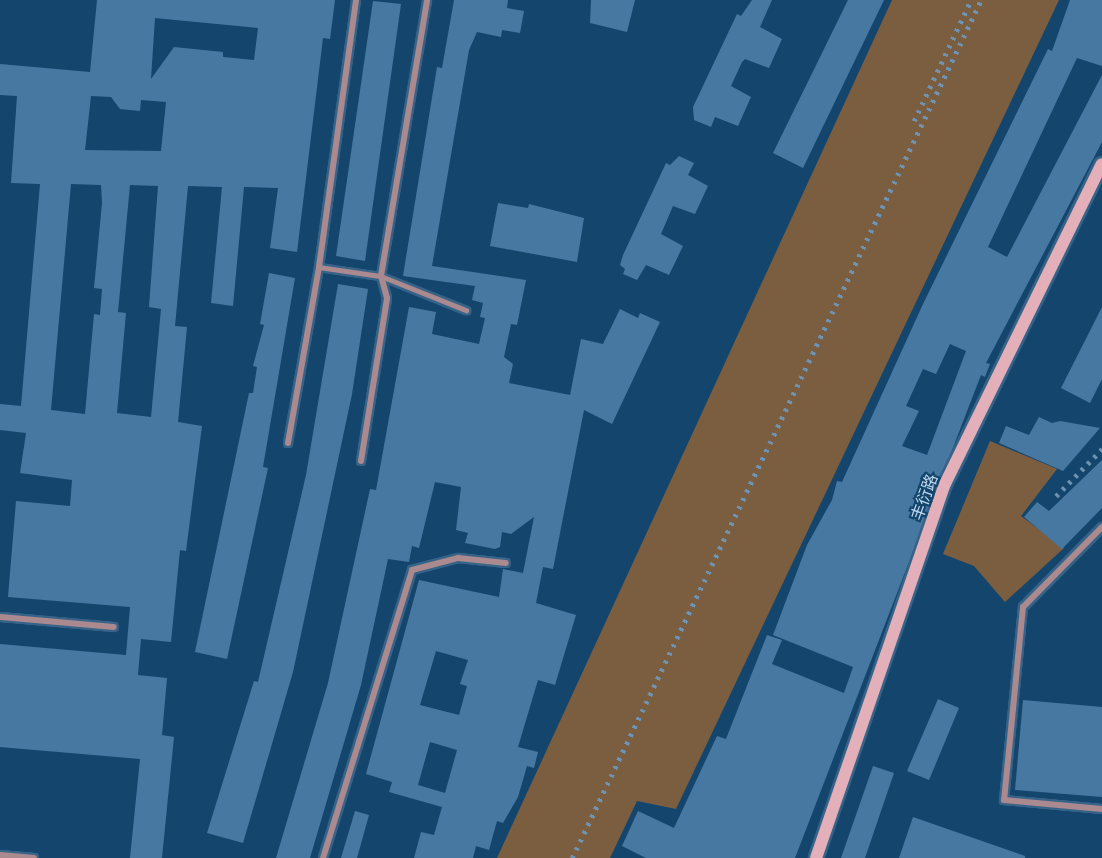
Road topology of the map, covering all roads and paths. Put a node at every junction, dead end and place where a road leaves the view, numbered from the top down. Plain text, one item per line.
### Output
1 (356, 0) edge
2 (427, 0) edge
3 (1102, 164) edge
4 (319, 267) junction
5 (381, 276) junction
6 (466, 310) dead end
7 (288, 443) dead end
8 (361, 461) dead end
9 (1102, 527) edge
10 (506, 563) dead end
11 (0, 617) edge
12 (114, 627) dead end
13 (1102, 809) edge
14 (0, 855) edge
15 (34, 858) edge
16 (323, 858) edge
17 (816, 858) edge

1 - 4 street
2 - 5 street
3 - 17 street, 丰衍路
4 - 5 lane
4 - 7 street
5 - 6 lane
5 - 8 street
9 - 13 street
10 - 16 street
11 - 12 street
14 - 15 street

